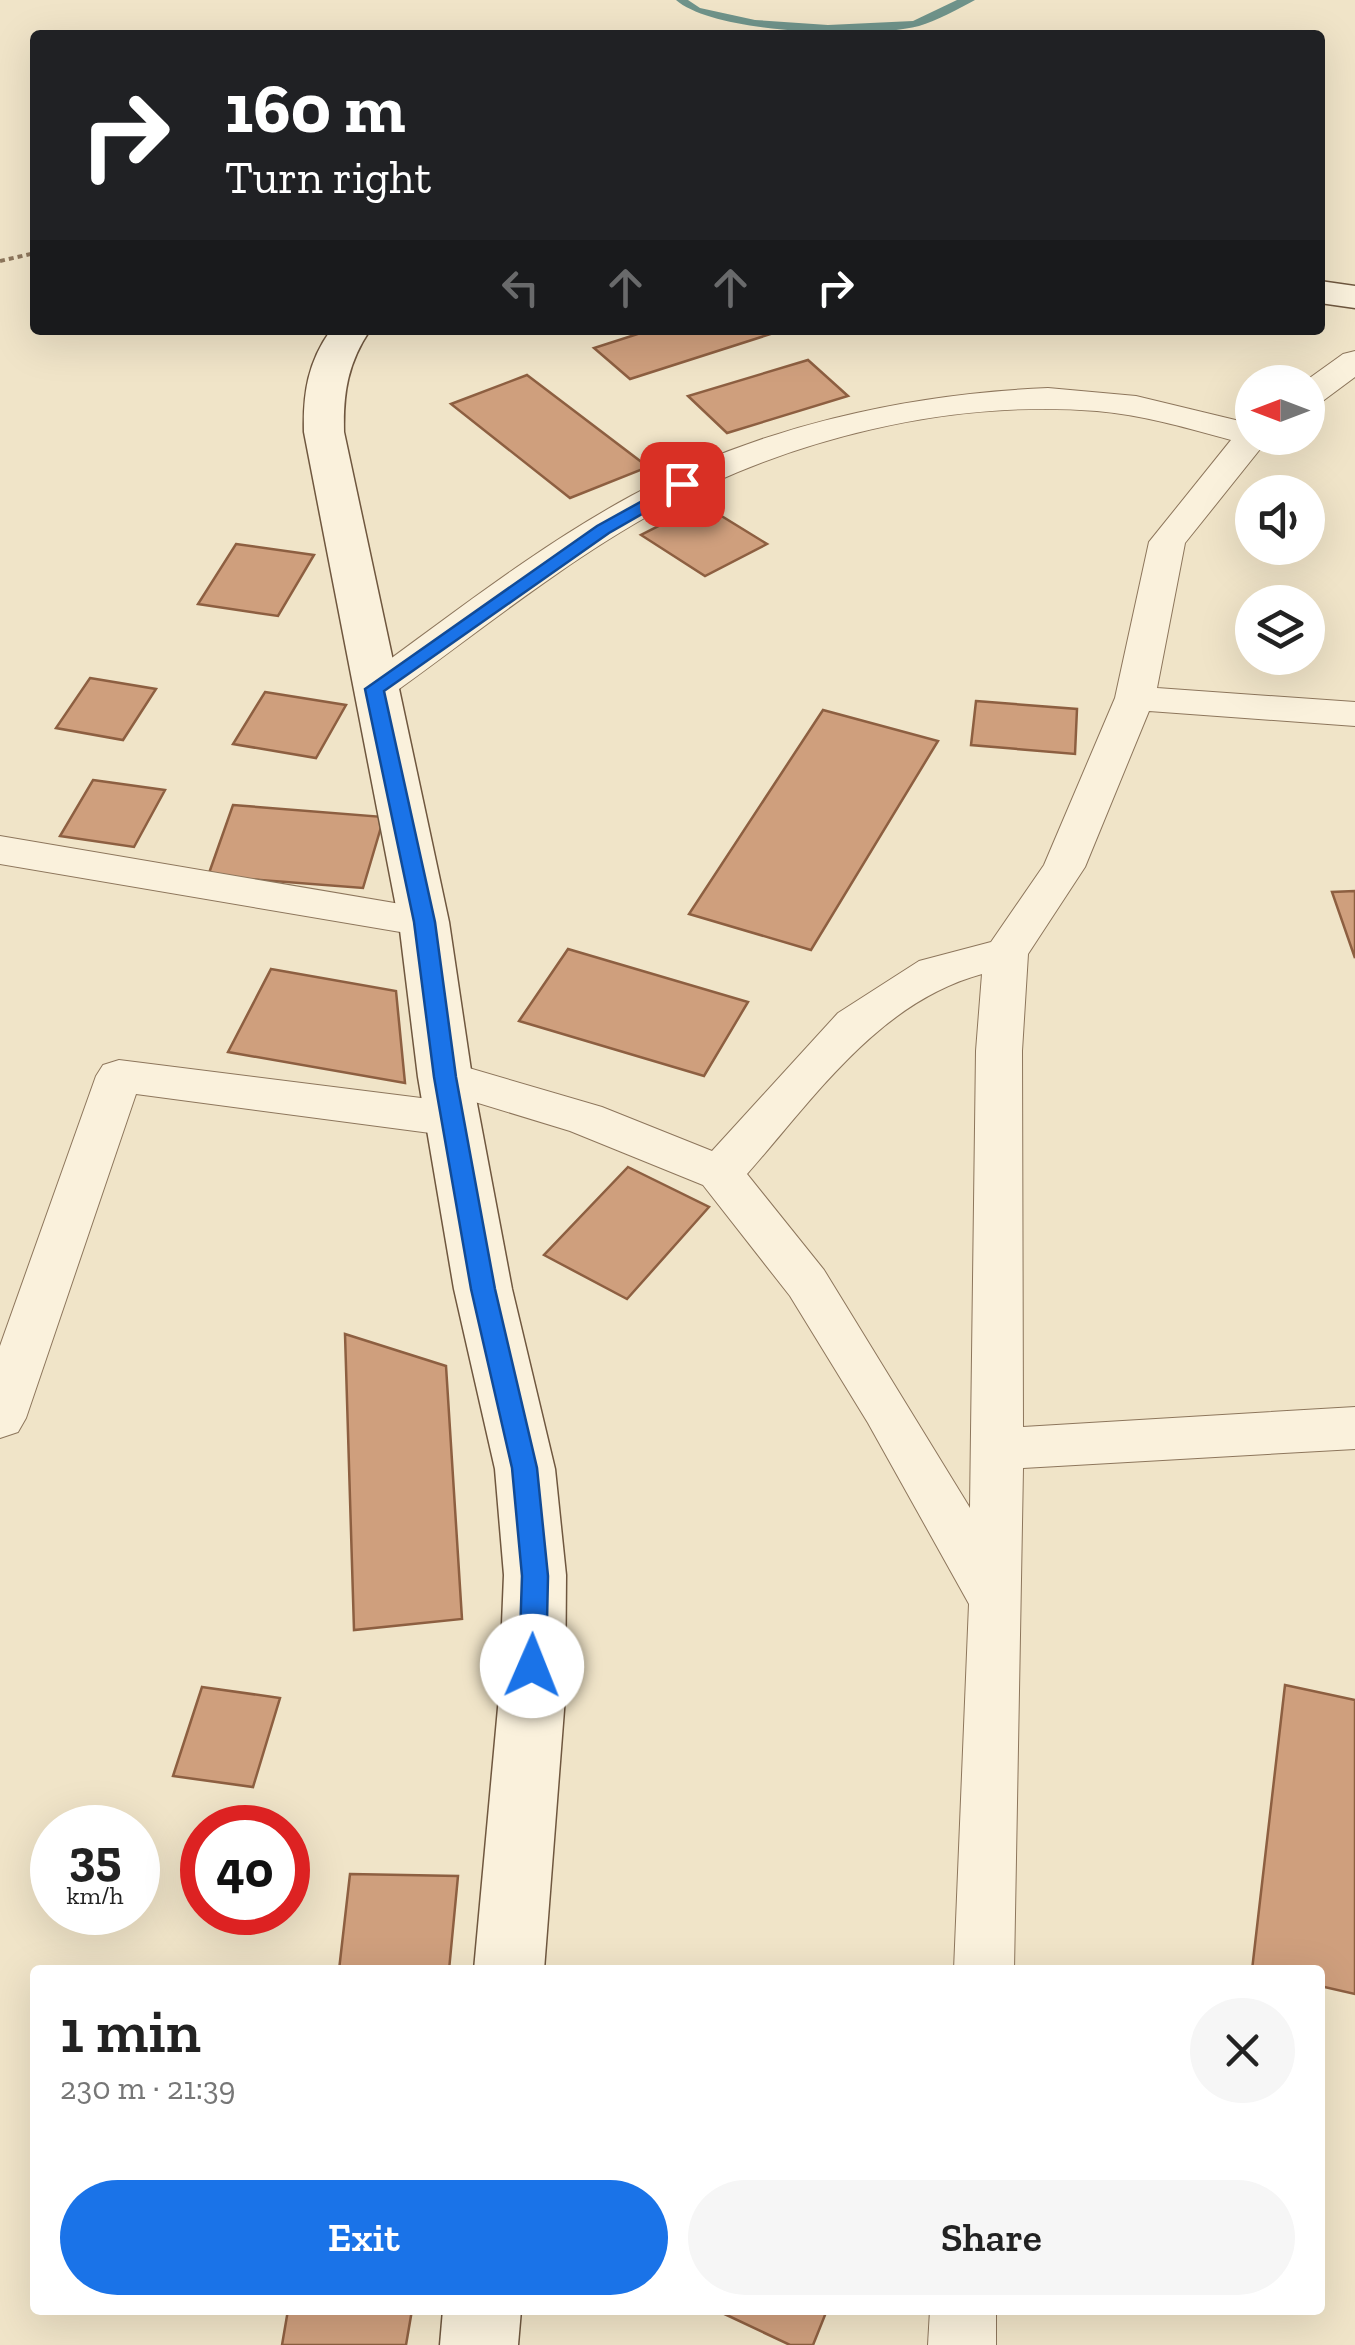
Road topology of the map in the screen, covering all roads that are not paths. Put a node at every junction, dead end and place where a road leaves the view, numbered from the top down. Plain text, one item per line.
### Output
1 (1325, 293) edge
2 (1355, 297) edge
3 (347, 335) edge
4 (1355, 361) edge
5 (1325, 383) edge
6 (1235, 431) edge
7 (1237, 455) edge
8 (374, 689) junction
9 (1134, 698) junction
10 (1355, 714) edge
11 (0, 850) edge
12 (424, 922) junction
13 (1006, 953) junction
14 (449, 1098) junction
15 (720, 1173) junction
16 (0, 1418) edge
17 (1355, 1428) edge
18 (998, 1449) junction
19 (996, 1602) junction
20 (510, 1965) edge
21 (984, 1965) edge
22 (482, 2315) edge
23 (963, 2315) edge
24 (479, 2345) edge
25 (962, 2345) edge

1 - 2 street
3 - 8 street
4 - 5 street
6 - 8 street
7 - 9 street
8 - 12 street
9 - 10 street
9 - 13 street
11 - 12 street
12 - 14 street
13 - 15 street
13 - 18 street
14 - 15 street
14 - 16 street
14 - 20 street
15 - 19 street
17 - 18 street
18 - 19 street
19 - 21 street
22 - 24 street
23 - 25 street

